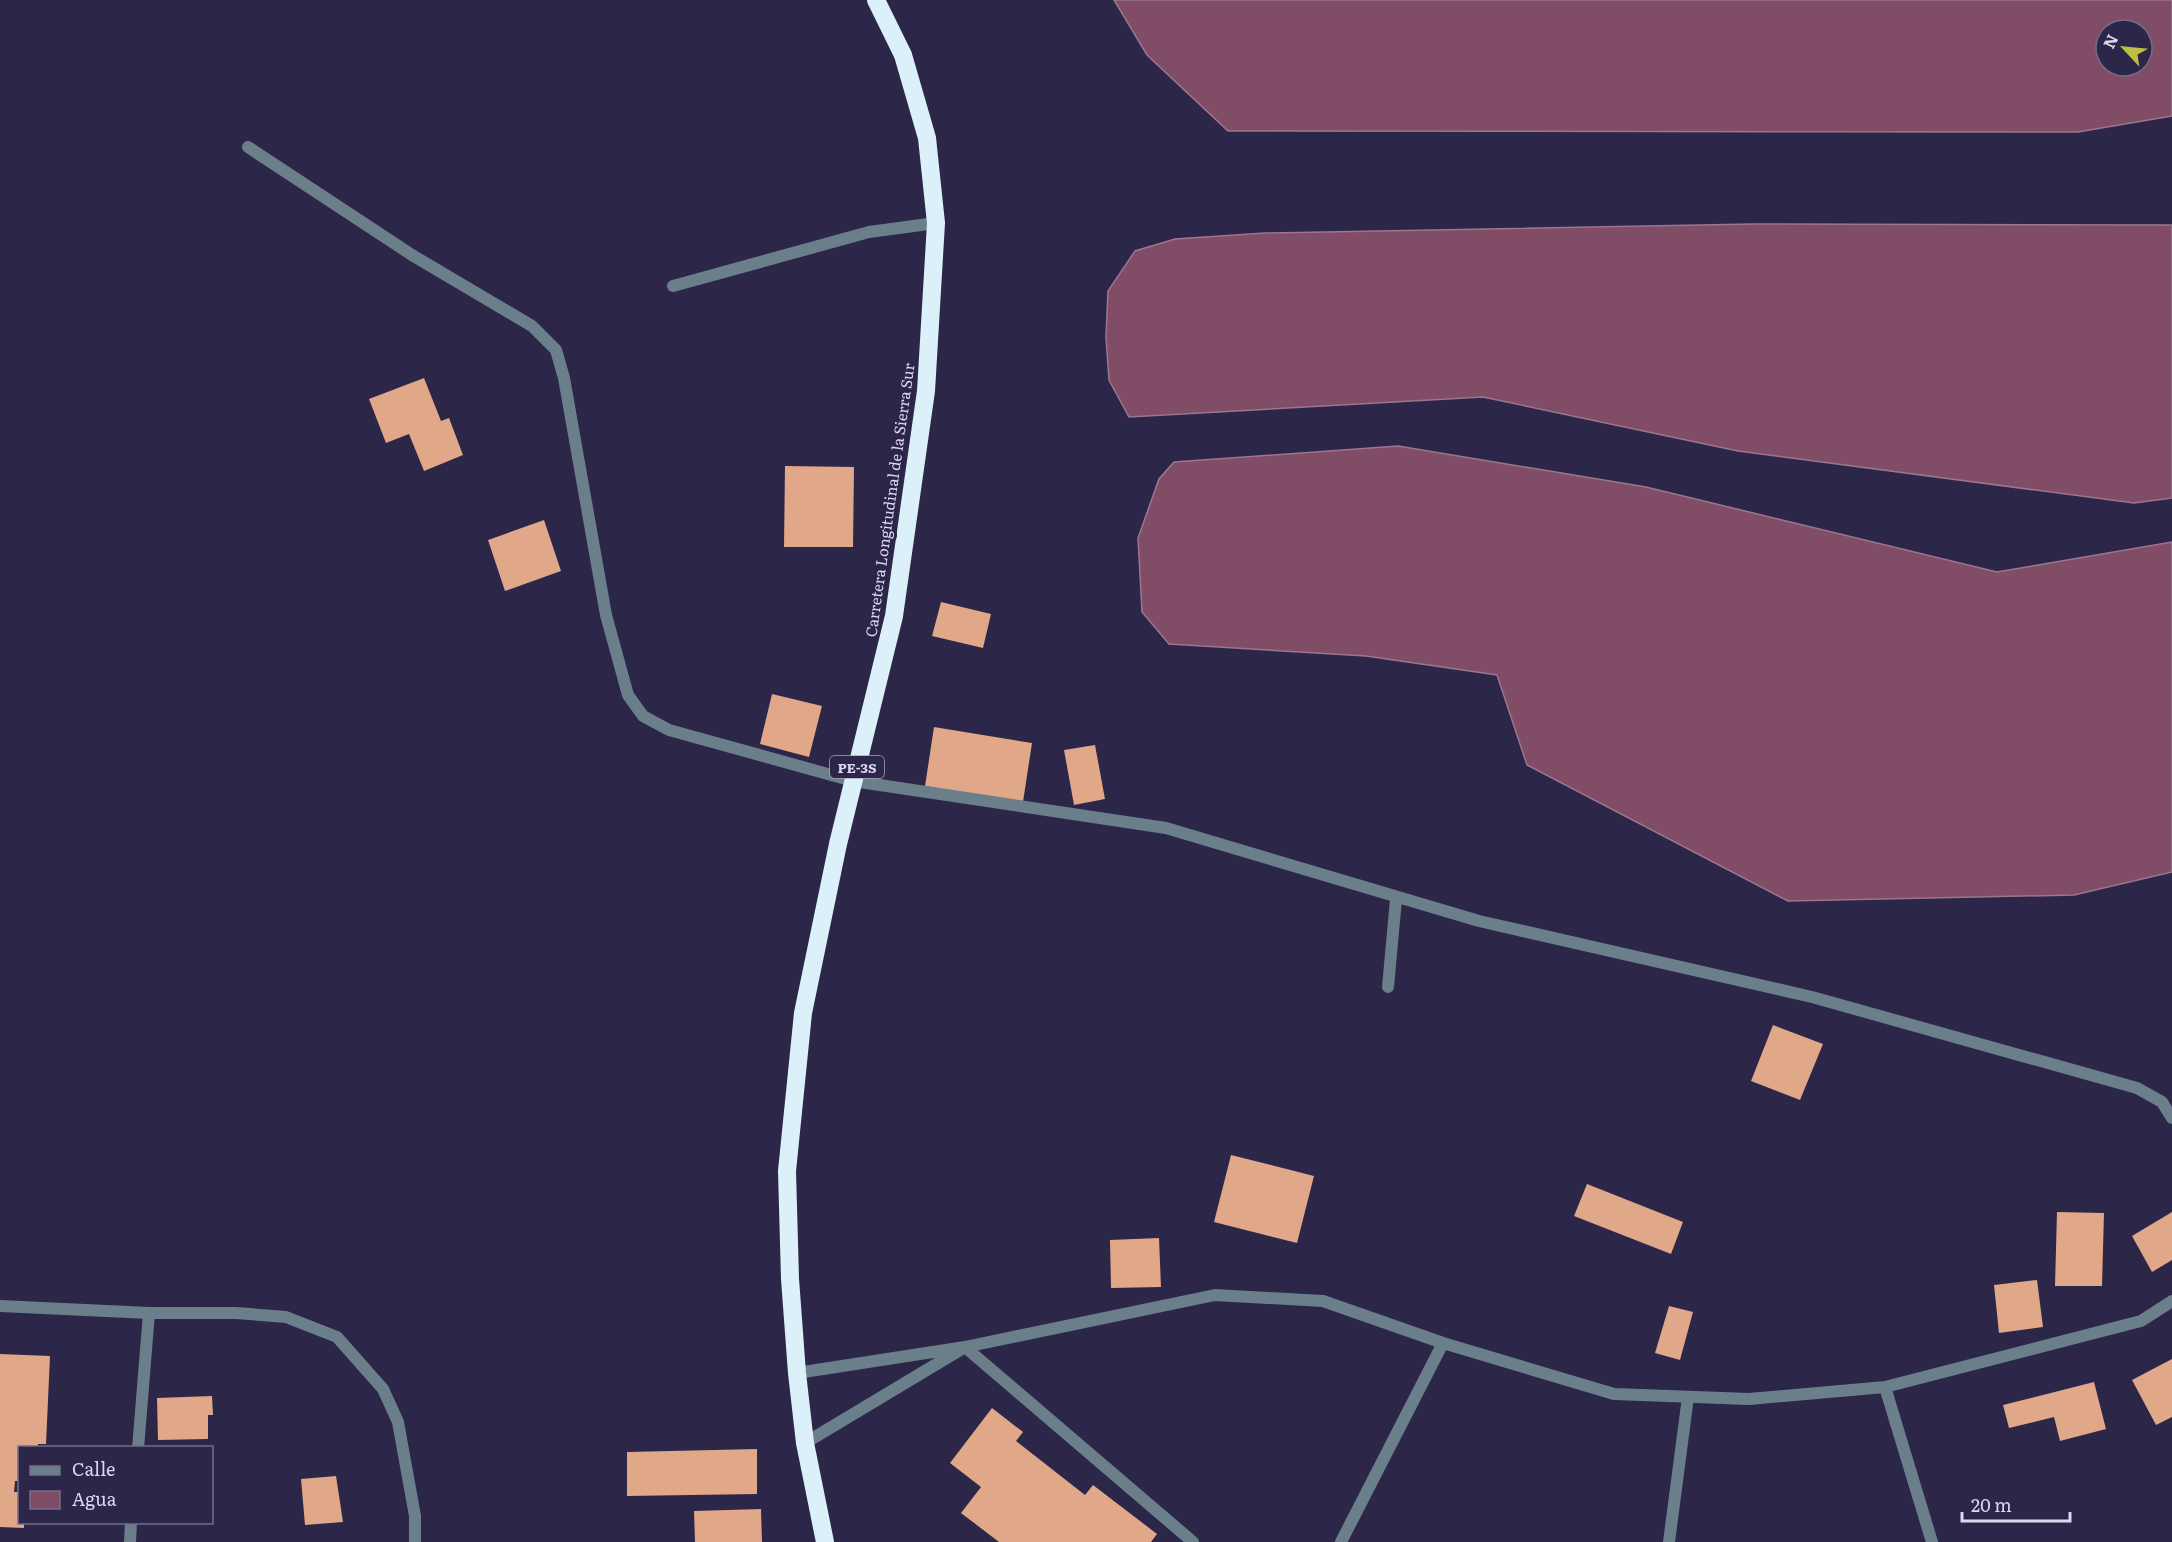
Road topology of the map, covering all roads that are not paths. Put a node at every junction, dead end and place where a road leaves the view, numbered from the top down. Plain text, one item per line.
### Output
1 (876, 0) edge
2 (248, 147) dead end
3 (936, 223) junction
4 (673, 286) dead end
5 (853, 781) junction
6 (1396, 899) junction
7 (1388, 987) dead end
8 (2172, 1118) edge
9 (2172, 1301) edge
10 (0, 1306) edge
11 (149, 1313) junction
12 (1443, 1343) junction
13 (965, 1347) junction
14 (797, 1373) junction
15 (1885, 1387) junction
16 (1688, 1397) junction
17 (805, 1443) junction
18 (138, 1446) edge
19 (131, 1524) edge
20 (129, 1542) edge
21 (415, 1542) edge
22 (825, 1542) edge
23 (1193, 1542) edge
24 (1341, 1542) edge
25 (1669, 1542) edge
26 (1932, 1542) edge

1 - 3 highway, Carretera Longitudinal de la Sierra Sur / PE-3S
2 - 5 street
3 - 4 street
3 - 5 highway, Carretera Longitudinal de la Sierra Sur / PE-3S
5 - 6 street
5 - 14 highway, Carretera Longitudinal de la Sierra Sur / PE-3S
6 - 7 street
6 - 8 street
9 - 15 street
10 - 11 street
11 - 18 street
11 - 21 street
12 - 13 street
12 - 16 street
12 - 24 street
13 - 14 street
13 - 17 street
13 - 23 street
14 - 17 highway, Carretera Longitudinal de la Sierra Sur / PE-3S
15 - 16 street
15 - 26 street
16 - 25 street
17 - 22 highway, Carretera Longitudinal de la Sierra Sur / PE-3S
19 - 20 street

